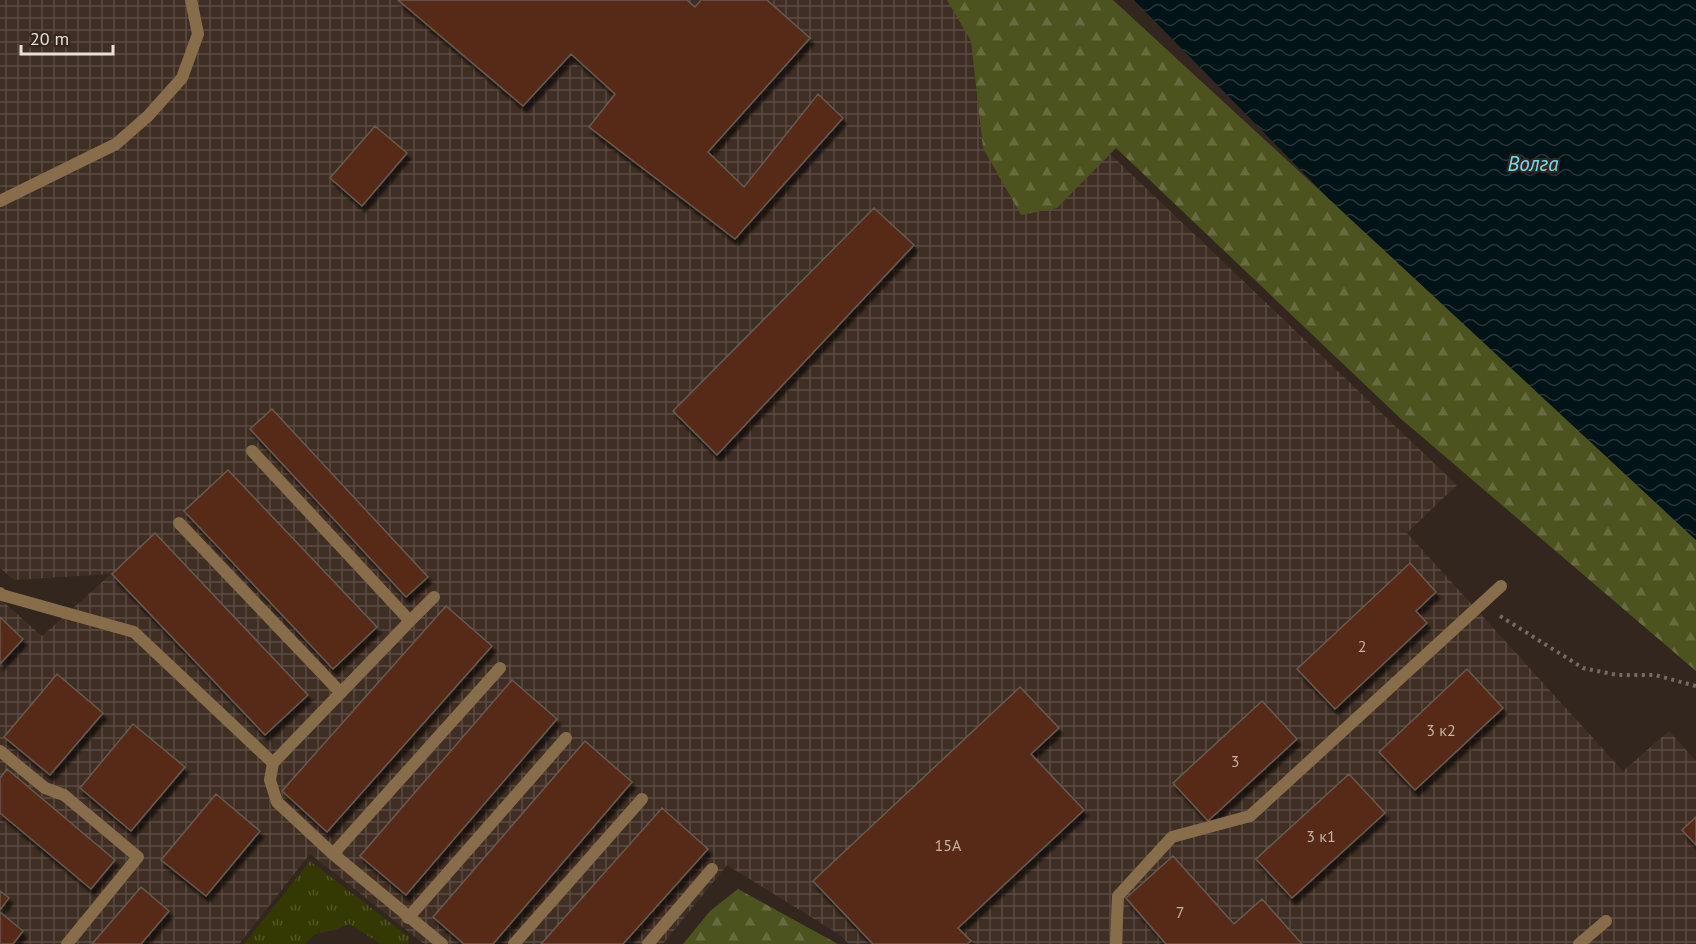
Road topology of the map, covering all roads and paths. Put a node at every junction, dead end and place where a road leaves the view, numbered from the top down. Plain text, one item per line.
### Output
1 (191, 0) edge
2 (0, 201) edge
3 (252, 451) dead end
4 (179, 523) dead end
5 (1502, 586) dead end
6 (0, 592) edge
7 (434, 597) dead end
8 (1481, 605) junction
9 (410, 621) junction
10 (500, 668) dead end
11 (1696, 687) edge
12 (341, 693) junction
13 (566, 738) dead end
14 (0, 751) edge
15 (273, 763) junction
16 (642, 799) dead end
17 (333, 854) junction
18 (712, 869) dead end
19 (408, 918) junction
20 (1606, 921) dead end
21 (67, 944) edge
22 (442, 944) edge
23 (514, 944) edge
24 (648, 944) edge
25 (1116, 944) edge
26 (1579, 944) edge

1 - 2 lane
3 - 9 lane
4 - 12 lane
5 - 8 lane
6 - 15 lane
7 - 9 lane
8 - 11 path
8 - 25 lane
9 - 12 lane
10 - 17 lane
12 - 15 lane
13 - 19 lane
14 - 21 lane
15 - 17 lane
16 - 23 lane
17 - 19 lane
18 - 24 lane
19 - 22 lane
20 - 26 lane

